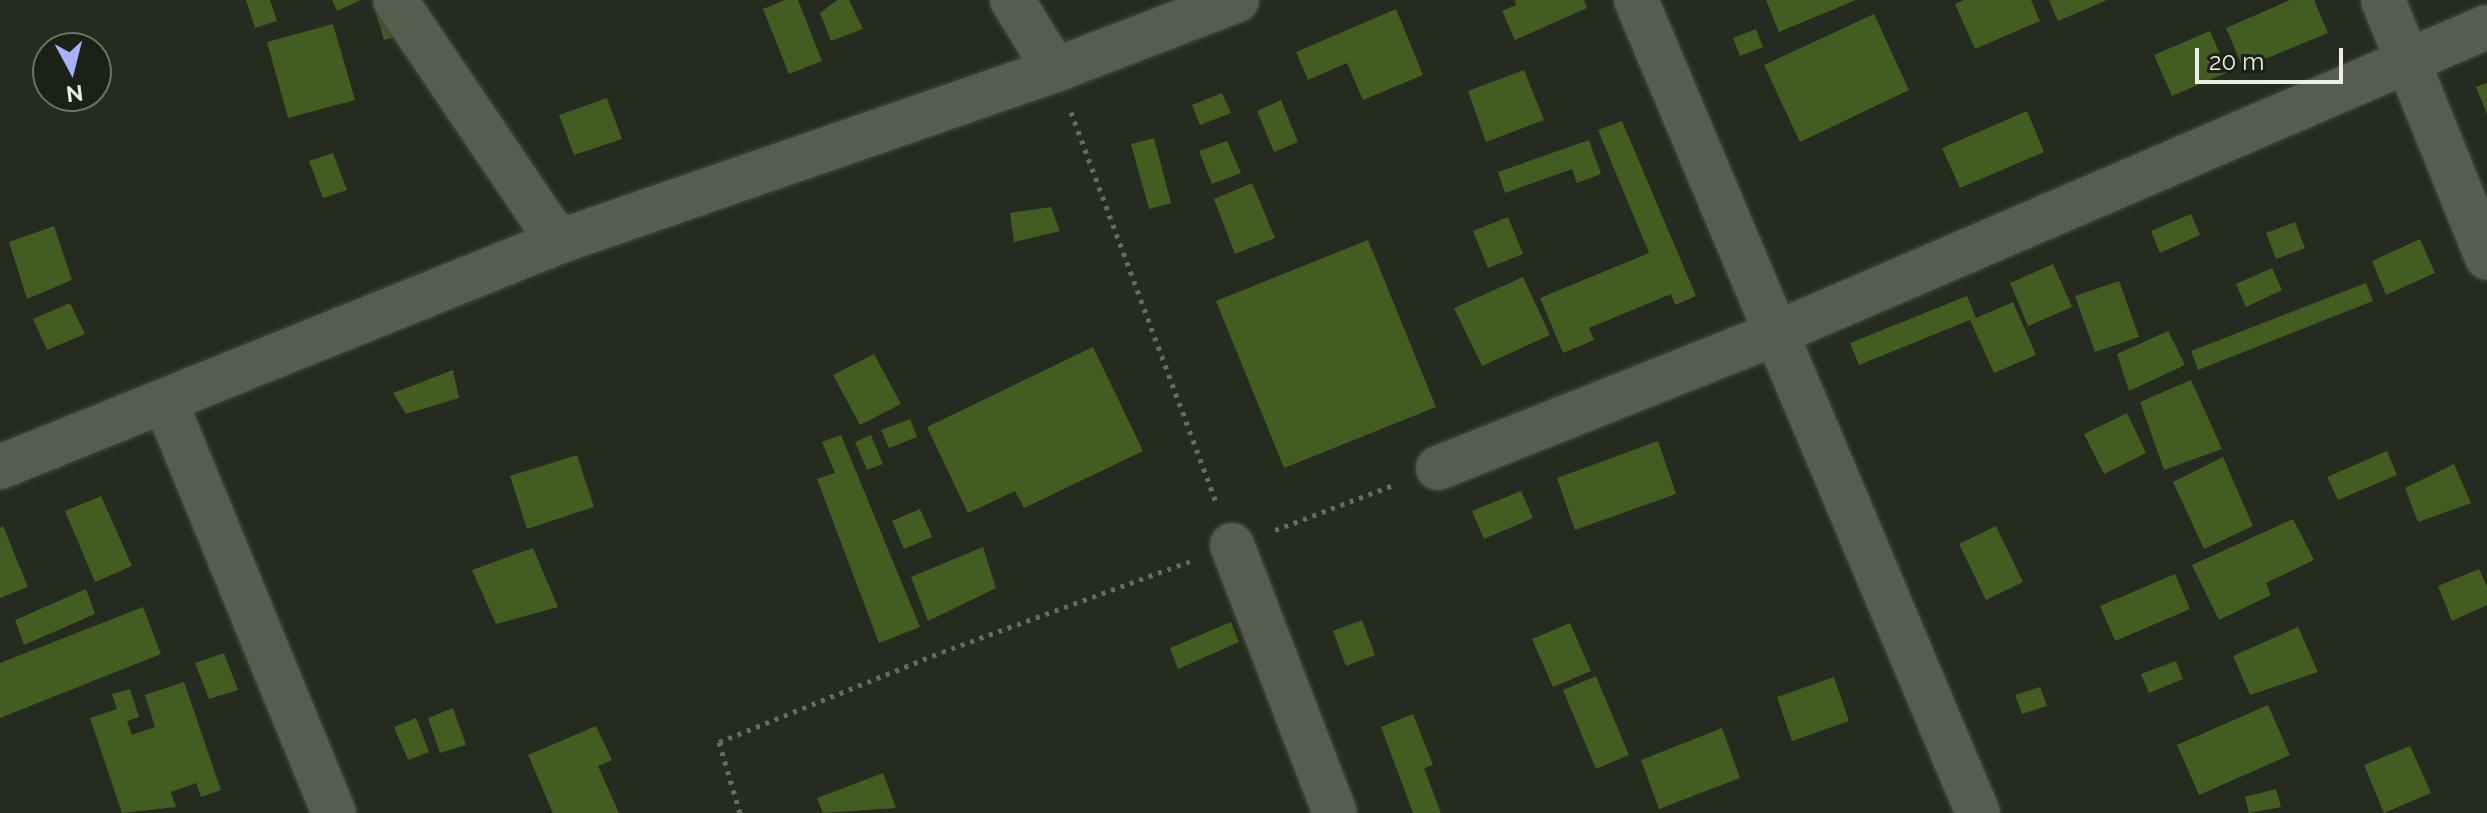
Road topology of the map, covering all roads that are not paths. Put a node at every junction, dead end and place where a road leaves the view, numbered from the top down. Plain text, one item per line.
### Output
1 (395, 0) edge
2 (1012, 0) edge
3 (1237, 0) edge
4 (1636, 0) edge
5 (2383, 0) edge
6 (2487, 27) edge
7 (2406, 58) junction
8 (1055, 70) junction
9 (558, 242) junction
10 (2487, 258) edge
11 (1779, 332) junction
12 (165, 401) junction
13 (0, 467) edge
14 (1438, 468) road end
15 (1232, 545) road end
16 (334, 813) edge
17 (1335, 813) edge
18 (1978, 813) edge

1 - 9 street
2 - 8 street
3 - 8 street
4 - 11 street
5 - 7 street
6 - 7 street
7 - 10 street
7 - 11 street
8 - 9 street
9 - 12 street
11 - 14 street
11 - 18 street
12 - 13 street
12 - 16 street
15 - 17 street

